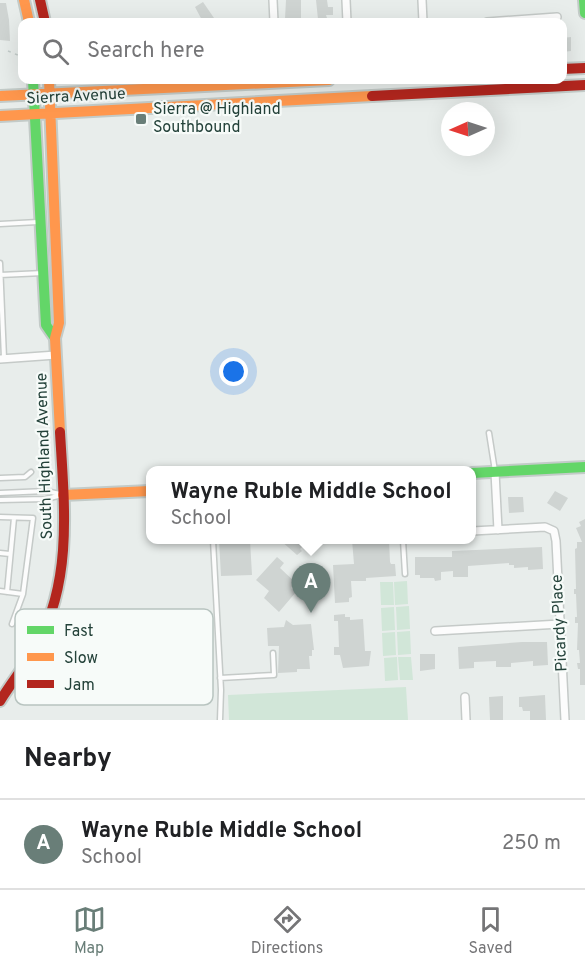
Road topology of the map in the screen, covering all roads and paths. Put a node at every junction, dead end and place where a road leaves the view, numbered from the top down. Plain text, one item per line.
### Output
1 (24, 0) edge
2 (40, 0) edge
3 (273, 0) edge
4 (346, 0) edge
5 (422, 0) edge
6 (584, 0) edge
7 (585, 13) edge
8 (28, 18) edge
9 (44, 18) edge
10 (274, 18) edge
11 (347, 18) edge
12 (423, 18) edge
13 (8, 51) dead end
14 (18, 55) edge
15 (585, 68) edge
16 (567, 69) edge
17 (33, 84) edge
18 (49, 84) edge
19 (243, 84) edge
20 (585, 85) edge
21 (49, 93) junction
22 (33, 94) junction
23 (0, 96) edge
24 (50, 113) junction
25 (34, 114) junction
26 (0, 116) edge
27 (40, 222) junction
28 (1, 226) edge
29 (0, 263) edge
30 (44, 273) junction
31 (0, 275) edge
32 (55, 338) junction
33 (56, 355) junction
34 (2, 359) edge
35 (489, 433) dead end
36 (585, 467) edge
37 (32, 472) dead end
38 (495, 472) junction
39 (476, 473) edge
40 (0, 478) edge
41 (146, 491) edge
42 (0, 493) edge
43 (63, 495) junction
44 (0, 500) edge
45 (0, 517) edge
46 (14, 518) junction
47 (498, 530) junction
48 (476, 531) edge
49 (213, 544) edge
50 (403, 544) edge
51 (0, 553) edge
52 (10, 554) junction
53 (405, 574) dead end
54 (0, 591) edge
55 (7, 592) junction
56 (22, 594) junction
57 (17, 609) edge
58 (52, 609) edge
59 (15, 615) edge
60 (12, 624) dead end
61 (560, 624) junction
62 (435, 631) dead end
63 (273, 653) dead end
64 (15, 678) edge
65 (220, 678) junction
66 (465, 696) dead end
67 (0, 701) edge
68 (220, 720) edge
69 (466, 720) edge
70 (565, 720) edge

1 - 8 street
2 - 9 street
3 - 10 street
4 - 11 street
5 - 12 street
6 - 7 street
13 - 14 path
15 - 16 street
17 - 22 street, South Highland Avenue
18 - 21 street, South Highland Avenue
19 - 21 street, Sierra Avenue
20 - 24 street, Sierra Avenue
21 - 22 street, Sierra Avenue
21 - 24 street, South Highland Avenue
22 - 23 street, Sierra Avenue
22 - 25 street, South Highland Avenue
24 - 25 street, Sierra Avenue
24 - 32 street, South Highland Avenue
25 - 26 street, Sierra Avenue
25 - 27 street, South Highland Avenue
27 - 28 lane
27 - 30 street, South Highland Avenue
29 - 31 lane
30 - 31 lane
30 - 32 street, South Highland Avenue
31 - 34 lane
32 - 33 street, South Highland Avenue
33 - 34 street
33 - 43 street, South Highland Avenue
35 - 38 lane
36 - 38 street
37 - 40 lane
38 - 39 street
38 - 47 street
41 - 43 street
42 - 43 lane
43 - 44 lane
43 - 58 street, South Highland Avenue
45 - 46 lane
46 - 52 lane
46 - 56 lane
47 - 48 street
47 - 61 street, Picardy Place
49 - 65 lane
50 - 53 lane
51 - 52 lane
52 - 55 lane
54 - 55 lane
55 - 56 lane
56 - 57 lane
59 - 60 lane
61 - 62 street
61 - 70 street, Picardy Place
63 - 65 lane
64 - 67 street, South Highland Avenue
65 - 68 lane
66 - 69 street

